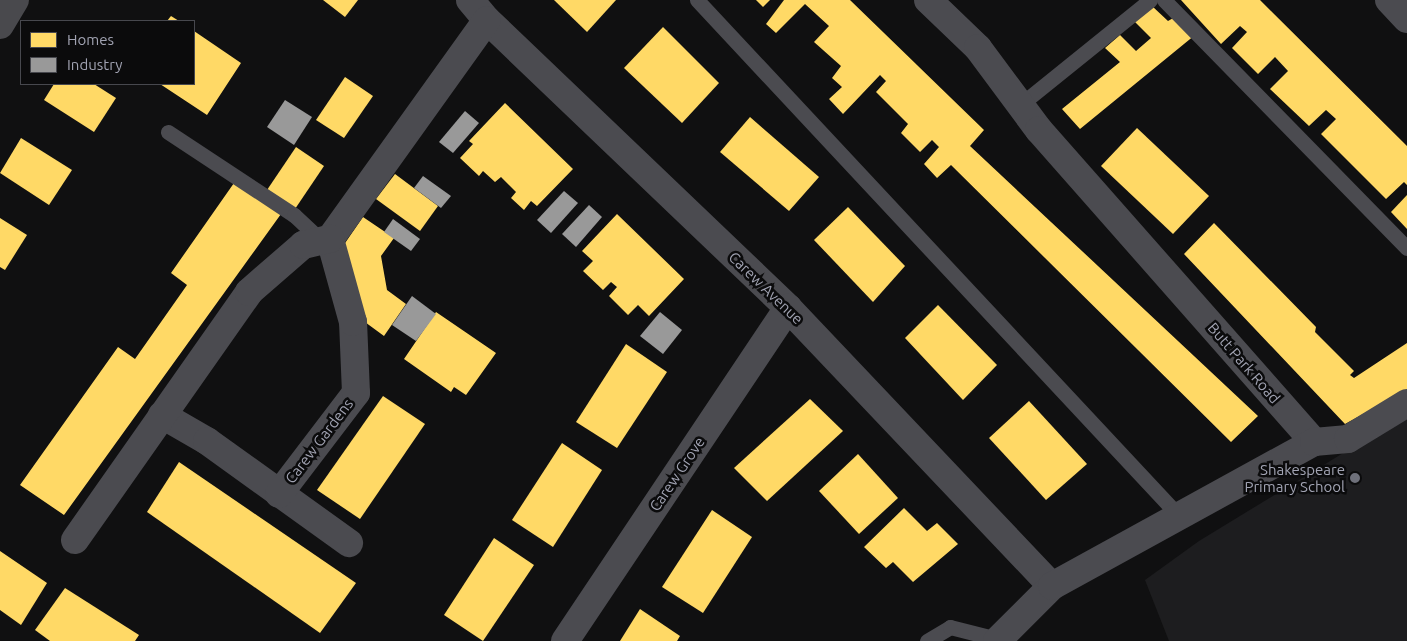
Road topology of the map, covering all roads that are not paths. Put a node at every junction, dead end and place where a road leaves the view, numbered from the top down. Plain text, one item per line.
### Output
1 (14, 0) edge
2 (697, 0) edge
3 (928, 0) edge
4 (1150, 0) edge
5 (1164, 0) edge
6 (1390, 0) edge
7 (478, 10) edge
8 (1407, 19) edge
9 (0, 25) edge
10 (1020, 105) junction
11 (168, 132) dead end
12 (326, 240) junction
13 (1407, 248) edge
14 (788, 308) junction
15 (1407, 403) edge
16 (162, 415) junction
17 (1314, 442) junction
18 (279, 494) junction
19 (1179, 516) junction
20 (76, 540) dead end
21 (349, 543) dead end
22 (1052, 586) junction
23 (997, 640) edge
24 (565, 641) edge
25 (927, 641) edge

1 - 9 main road
2 - 19 lane
3 - 10 street, Butt Park Road
4 - 10 lane
5 - 13 lane
6 - 8 street
7 - 12 street
7 - 14 street, Carew Avenue
10 - 17 street, Butt Park Road
11 - 12 lane
12 - 16 street
12 - 18 street, Carew Gardens
14 - 22 street, Carew Avenue
14 - 24 street, Carew Grove
15 - 17 street
16 - 18 street, Carew Gardens
16 - 20 street
17 - 19 street
18 - 21 street, Carew Gardens
19 - 22 street
22 - 23 street
23 - 25 lane

